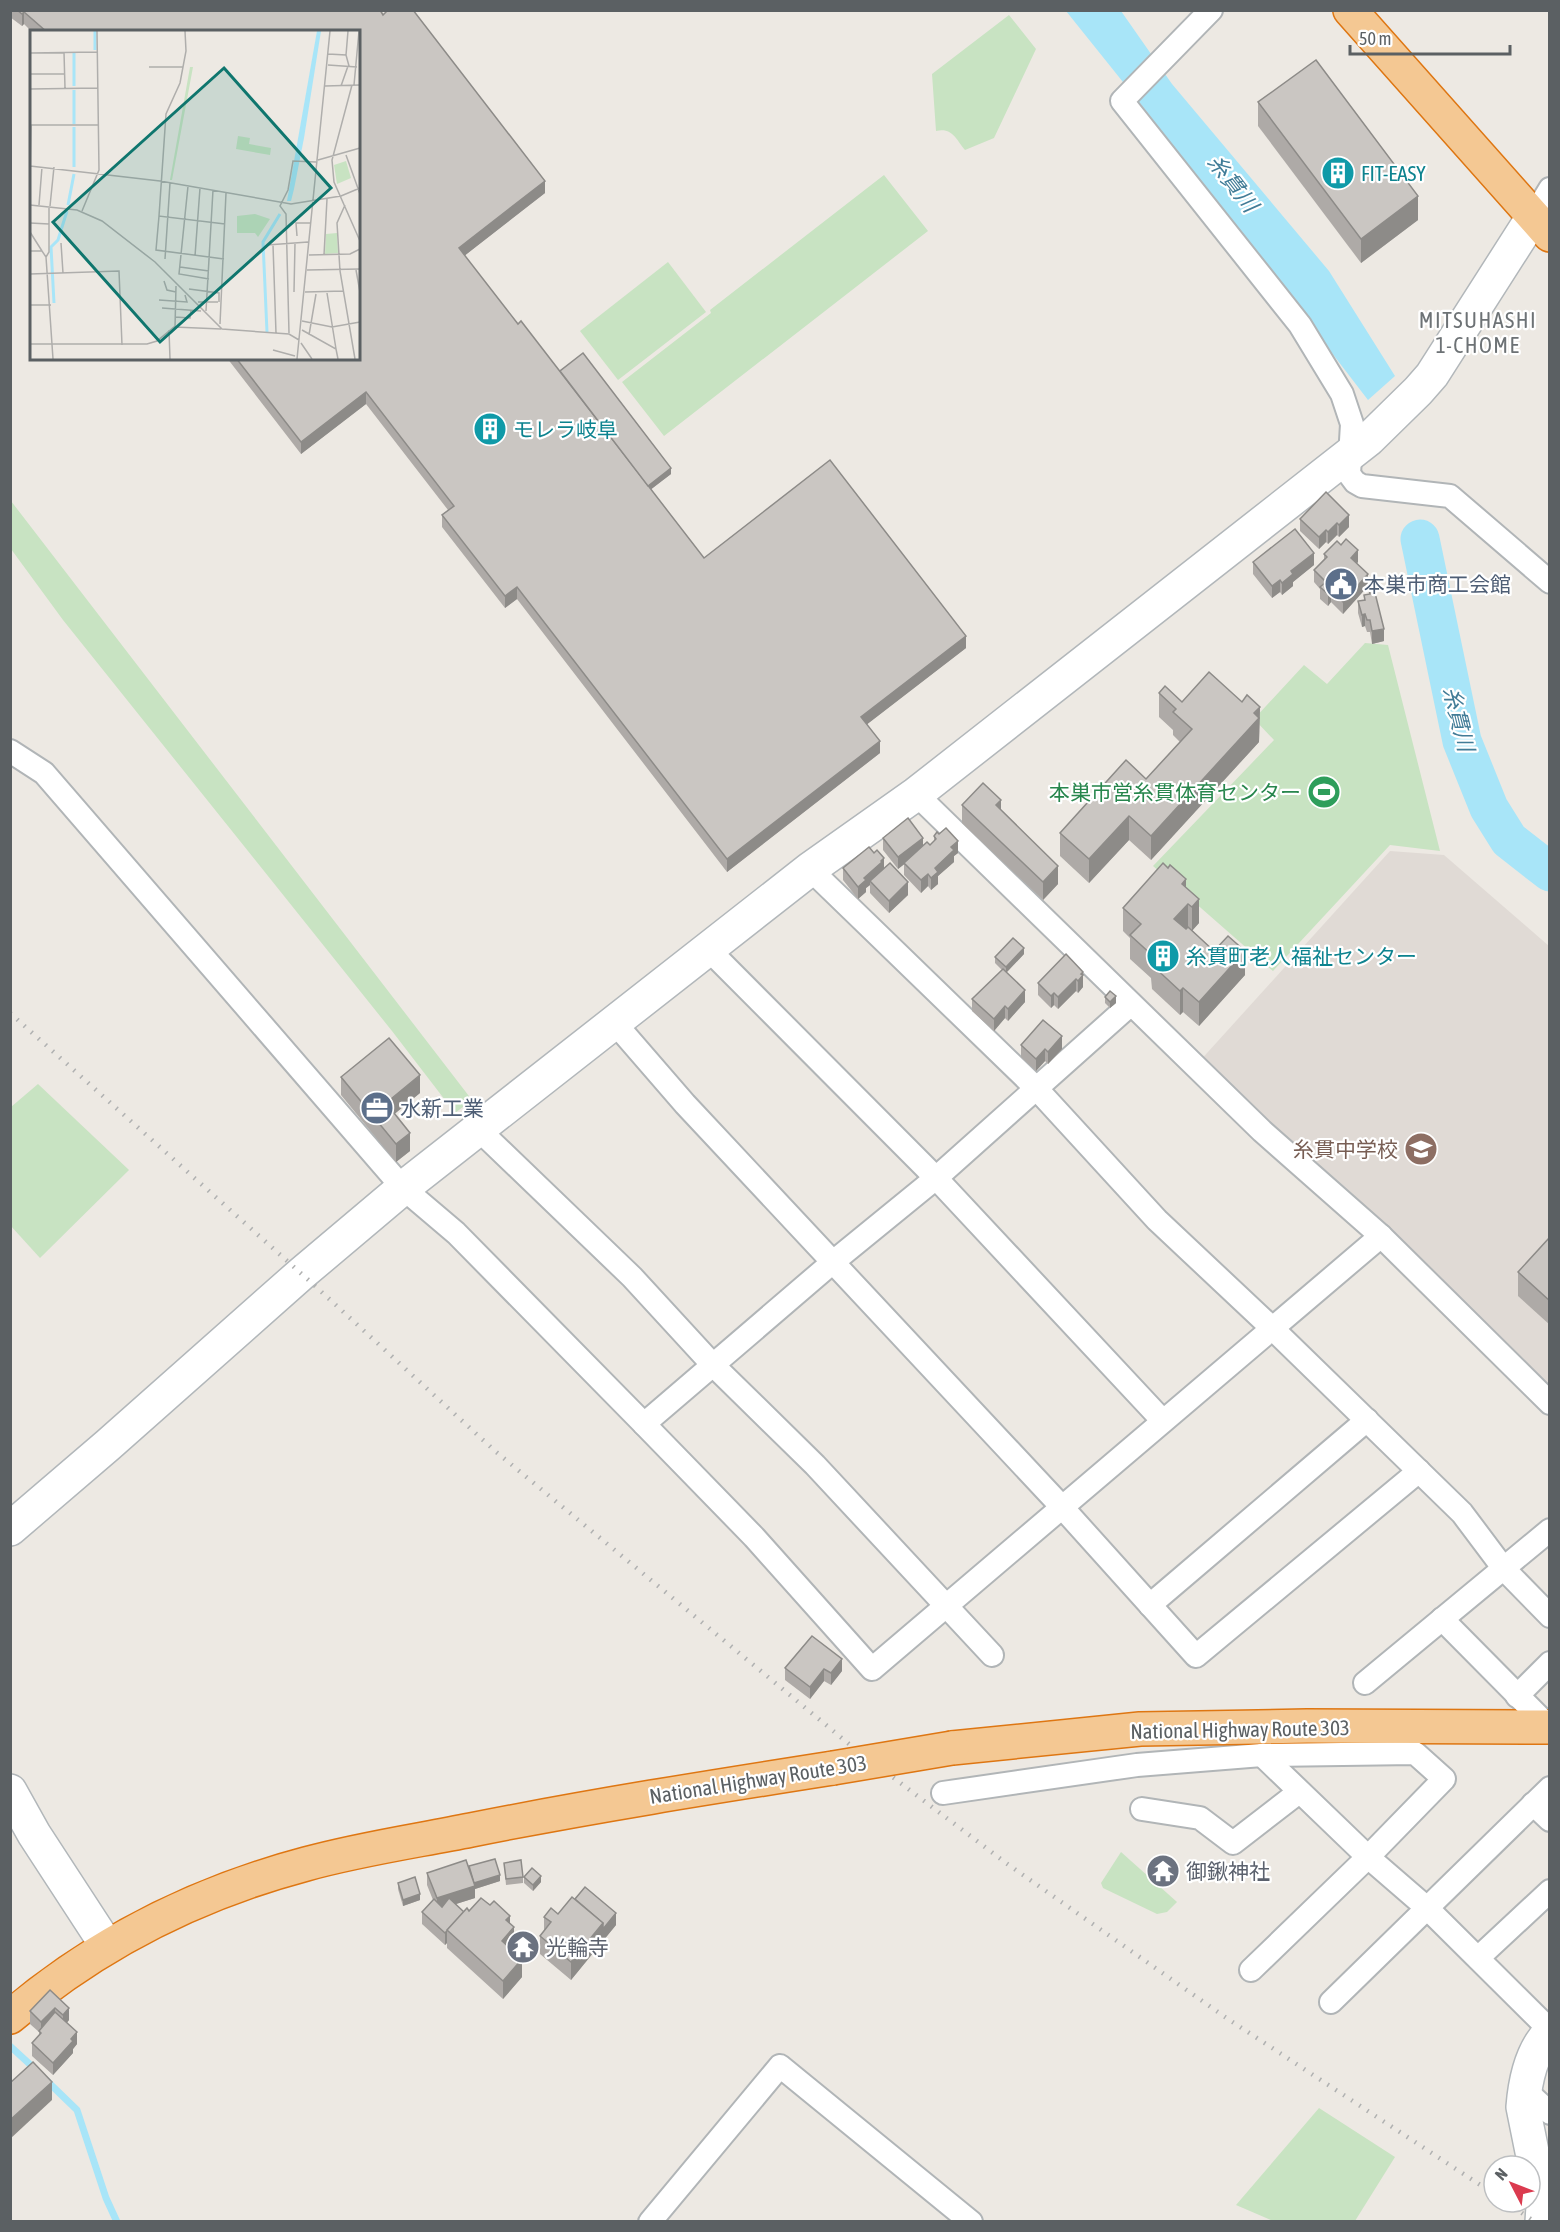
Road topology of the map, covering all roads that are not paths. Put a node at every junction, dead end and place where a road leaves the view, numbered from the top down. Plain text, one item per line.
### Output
1 (1211, 10) edge
2 (1350, 10) edge
3 (1550, 189) edge
4 (1541, 226) edge
5 (1349, 453) junction
6 (1550, 582) edge
7 (10, 751) edge
8 (916, 794) junction
9 (810, 869) junction
10 (708, 949) junction
11 (1131, 1004) junction
12 (614, 1022) junction
13 (1035, 1087) junction
14 (478, 1129) junction
15 (936, 1178) junction
16 (403, 1188) junction
17 (1381, 1236) junction
18 (833, 1262) junction
19 (1273, 1329) junction
20 (712, 1364) junction
21 (1550, 1403) edge
22 (1367, 1420) junction
23 (1163, 1421) junction
24 (644, 1424) junction
25 (1419, 1471) junction
26 (1061, 1506) junction
27 (10, 1529) edge
28 (1550, 1530) edge
29 (1504, 1569) junction
30 (948, 1605) junction
31 (1150, 1605) junction
32 (1550, 1616) edge
33 (1443, 1619) junction
34 (992, 1655) dead end
35 (1550, 1663) edge
36 (1365, 1683) dead end
37 (1517, 1696) junction
38 (1549, 1726) edge
39 (1262, 1755) junction
40 (1550, 1788) edge
41 (10, 1791) edge
42 (1299, 1792) junction
43 (943, 1793) dead end
44 (1533, 1804) junction
45 (1143, 1809) dead end
46 (1550, 1820) edge
47 (1368, 1857) junction
48 (1550, 1891) edge
49 (1427, 1908) junction
50 (107, 1946) junction
51 (1478, 1959) junction
52 (1251, 1970) dead end
53 (1331, 2002) dead end
54 (10, 2017) edge
55 (1550, 2031) edge
56 (1525, 2090) junction
57 (1550, 2113) edge
58 (650, 2222) edge
59 (971, 2222) edge
60 (1542, 2222) edge

1 - 5 street
2 - 4 highway
3 - 4 street
4 - 5 street
5 - 6 street
5 - 8 street
7 - 16 street
8 - 9 street
8 - 11 street
9 - 10 street
9 - 13 street
10 - 12 street
10 - 15 street
11 - 13 street
11 - 17 street
12 - 14 street
12 - 18 street
13 - 15 street
13 - 19 street
14 - 16 street
14 - 20 street
15 - 18 street
15 - 23 street
16 - 24 street
16 - 27 street
17 - 19 street
17 - 21 street
18 - 20 street
18 - 26 street
19 - 22 street
19 - 23 street
20 - 24 street
20 - 30 street
22 - 25 street
22 - 31 street
23 - 26 street
24 - 30 street
25 - 29 street
25 - 31 street
26 - 30 street
26 - 31 street
28 - 29 street
29 - 32 street
29 - 33 street
30 - 34 street
33 - 36 street
33 - 37 street
35 - 37 street
37 - 38 street
38 - 50 highway, National Highway Route 303, bridge
39 - 42 street
39 - 43 street
39 - 47 street
40 - 44 street
41 - 50 street
42 - 45 street
42 - 47 street
44 - 46 street
44 - 49 street
47 - 49 street
47 - 52 street
48 - 51 street
49 - 51 street
49 - 53 street
50 - 54 highway, National Highway Route 303
51 - 55 street
55 - 56 street
56 - 57 street
56 - 60 street
58 - 59 street

